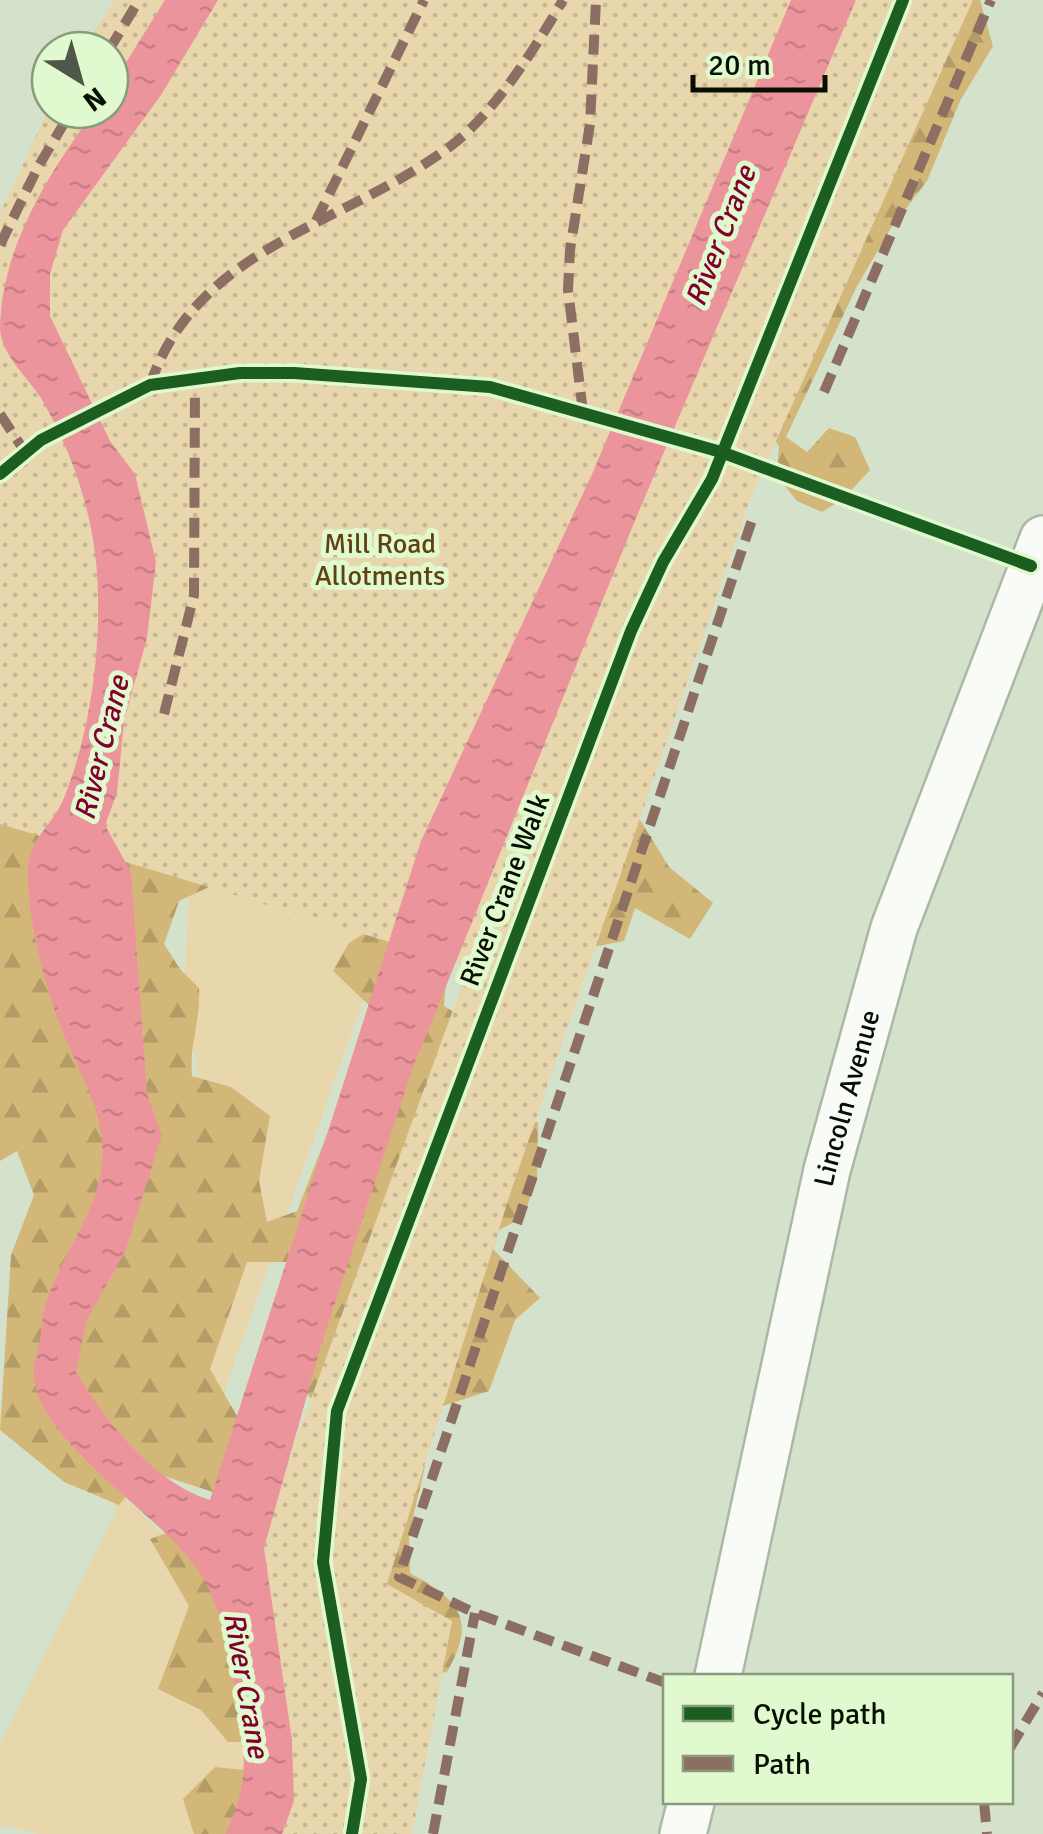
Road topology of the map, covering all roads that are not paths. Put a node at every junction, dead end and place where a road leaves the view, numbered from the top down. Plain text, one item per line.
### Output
1 (1043, 540) edge
2 (718, 1674) edge
3 (690, 1804) edge
4 (683, 1834) edge

1 - 2 street, Lincoln Avenue
3 - 4 street

